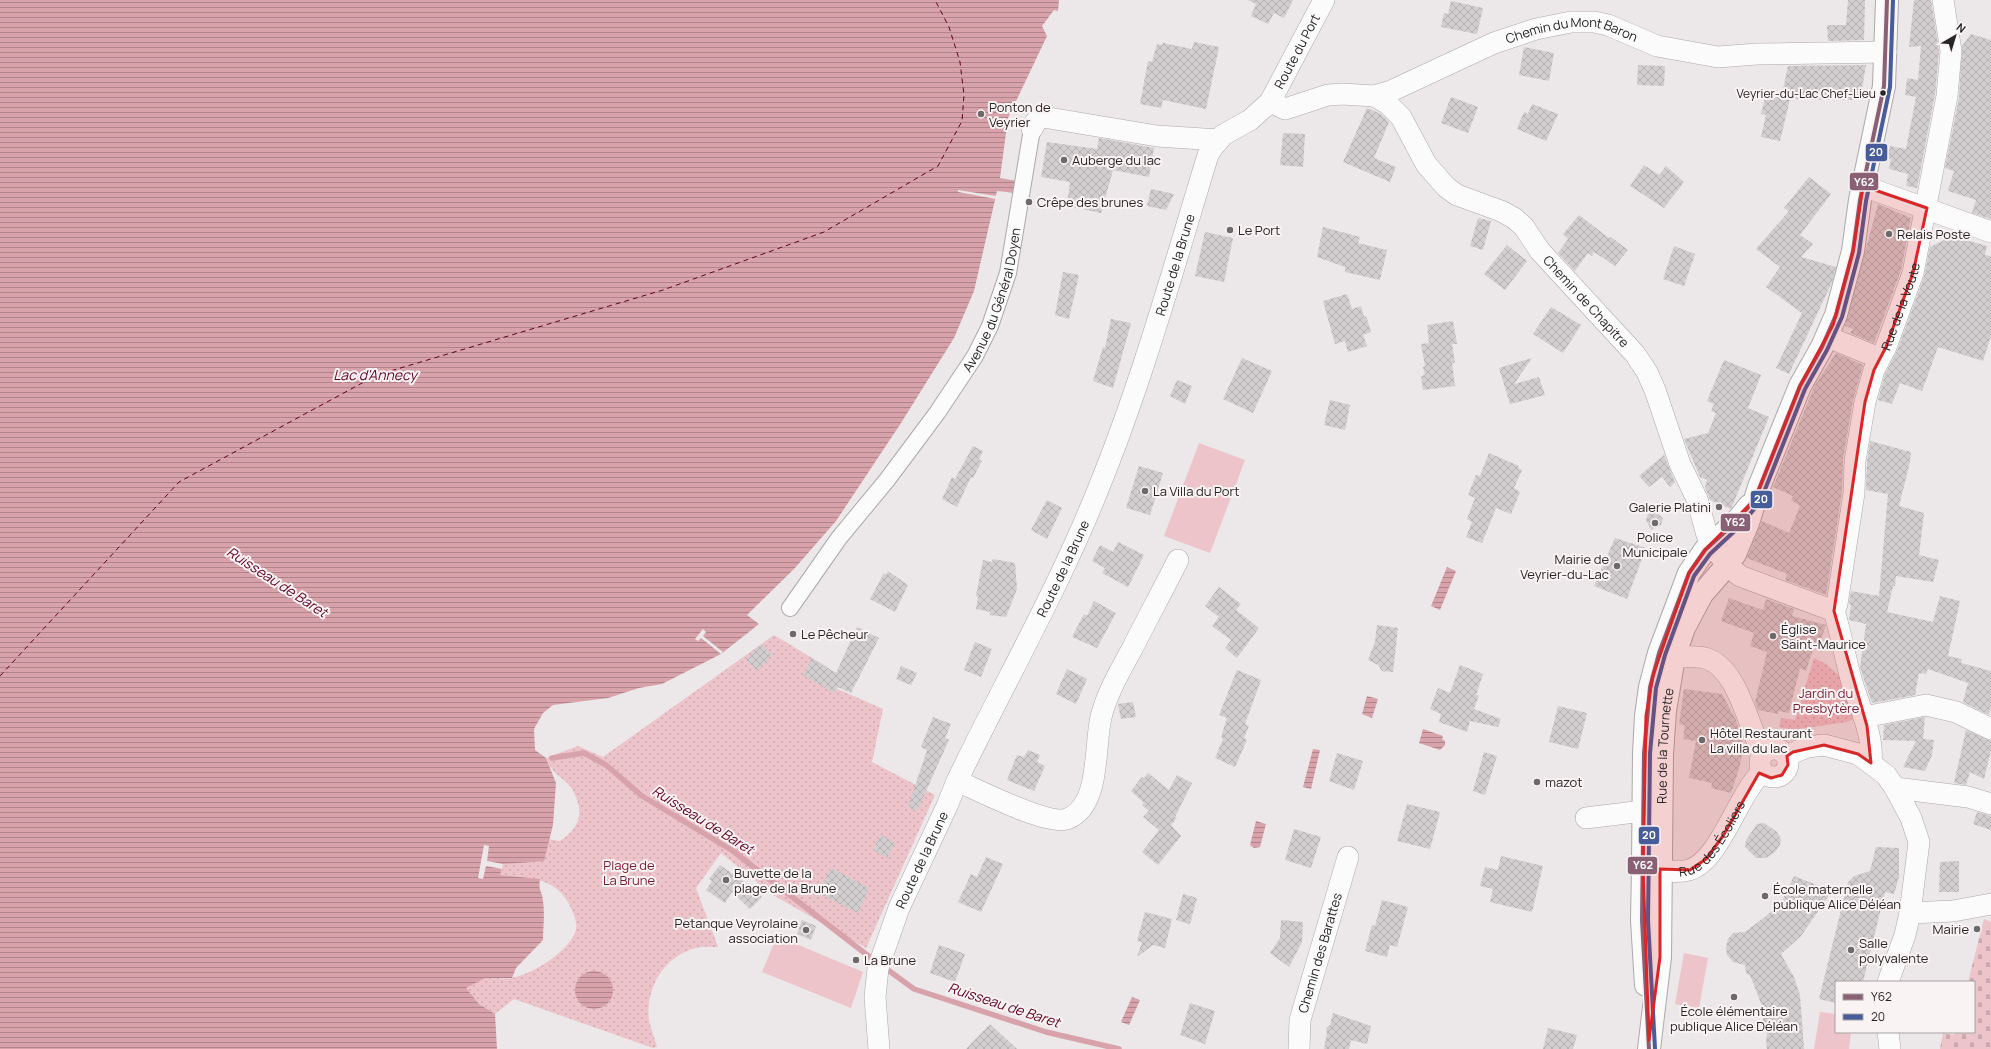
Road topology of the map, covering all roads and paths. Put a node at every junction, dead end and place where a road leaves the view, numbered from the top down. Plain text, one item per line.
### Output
1 (1324, 0) edge
2 (1887, 0) edge
3 (1942, 0) edge
4 (1886, 52) junction
5 (1374, 96) junction
6 (1270, 102) junction
7 (1032, 129) joint
8 (1219, 140) junction
9 (1863, 186) junction
10 (1927, 208) junction
11 (1991, 232) edge
12 (1828, 336) junction
13 (1879, 358) junction
14 (1755, 499) junction
15 (1711, 544) junction
16 (1178, 560) dead end
17 (1727, 565) junction
18 (790, 608) dead end
19 (1834, 610) junction
20 (1674, 657) junction
21 (1864, 717) junction
22 (1991, 729) edge
23 (1762, 763) junction
24 (1871, 763) junction
25 (957, 780) junction
26 (1896, 788) junction
27 (1991, 804) edge
28 (1643, 811) junction
29 (1586, 818) dead end
30 (1348, 857) dead end
31 (1651, 869) junction
32 (1991, 904) edge
33 (1910, 913) junction
34 (1888, 981) edge
35 (1888, 1033) edge
36 (1649, 1044) edge
37 (879, 1049) edge
38 (1299, 1049) edge
39 (1890, 1049) edge

1 - 6 street, Route du Port
2 - 4 main road, Rue de la Tournette
3 - 10 street, Rue de la Voute
4 - 5 street, Chemin du Mont Baron
4 - 9 main road, Rue de la Tournette
5 - 6 street, Chemin du Mont Baron
5 - 15 street, Chemin de Chapitre
6 - 8 street, Route de la Brune
7 - 8 street, Avenue du Général Doyen
7 - 18 street, Avenue du Général Doyen
8 - 25 street, Route de la Brune
9 - 10 street
9 - 12 main road, Rue de la Tournette
10 - 11 street
10 - 13 street, Rue de la Voute
12 - 13 street
12 - 14 main road, Rue de la Tournette
13 - 19 street, Rue de la Voute
14 - 15 main road, Rue de la Tournette
14 - 17 main road, Rue de la Tournette
15 - 17 street, Chemin de Chapitre
15 - 28 main road, Rue de la Tournette
16 - 25 street
17 - 19 street, Chemin de Chapitre
17 - 20 main road, Rue de la Tournette
19 - 21 street
20 - 23 street
20 - 31 main road, Rue de la Tournette
21 - 22 street
21 - 24 street
23 - 24 street
23 - 31 street, Rue des Écoliers
24 - 26 street
25 - 37 street, Route de la Brune
26 - 27 street
26 - 33 street
28 - 29 street
28 - 31 main road, Rue de la Tournette
30 - 38 street, Chemin des Barattes
31 - 36 main road, Rue de la Tournette
32 - 33 street
33 - 34 street
35 - 39 street

